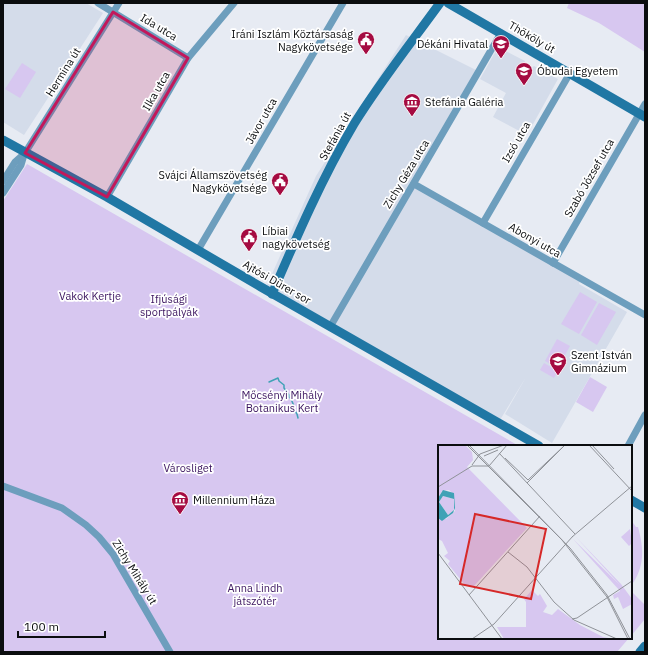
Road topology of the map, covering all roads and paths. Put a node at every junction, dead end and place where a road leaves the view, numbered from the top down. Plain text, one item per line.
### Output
1 (98, 3) edge
2 (120, 3) edge
3 (234, 3) edge
4 (343, 3) edge
5 (440, 3) edge
6 (448, 3) edge
7 (113, 12) junction
8 (501, 33) junction
9 (188, 58) junction
10 (570, 72) junction
11 (645, 104) edge
12 (642, 115) edge
13 (3, 140) edge
14 (24, 152) junction
15 (3, 181) edge
16 (414, 184) junction
17 (3, 193) edge
18 (107, 197) junction
19 (483, 223) junction
20 (198, 250) junction
21 (552, 263) junction
22 (272, 294) junction
23 (645, 315) edge
24 (330, 326) junction
25 (645, 415) edge
26 (537, 445) edge
27 (629, 445) edge
28 (3, 486) edge
29 (632, 501) edge
30 (645, 508) edge
31 (645, 646) edge
32 (170, 652) edge
33 (640, 652) edge

1 - 7 street, Ida utca
2 - 7 street, Hermina út
3 - 9 street, Ilka utca
4 - 20 street, Jávor utca
5 - 22 street, Stefánia út
6 - 8 street, Thököly út
7 - 9 street, Ida utca
7 - 14 street, Hermina út
8 - 10 street, Thököly út
8 - 16 street, Zichy Géza utca
9 - 18 street, Ilka utca
10 - 12 street, Thököly út
10 - 19 street, Izsó utca
11 - 12 street, Szabó József utca
12 - 21 street, Szabó József utca
13 - 14 street, Ajtósi Dürer sor
14 - 15 street, Hermina út
14 - 17 street, Hermina út
14 - 18 street, Ajtósi Dürer sor
16 - 19 street, Abonyi utca
16 - 24 street, Zichy Géza utca
18 - 20 street, Ajtósi Dürer sor
19 - 21 street, Abonyi utca
20 - 22 street, Ajtósi Dürer sor
21 - 23 street, Abonyi utca
22 - 24 street, Ajtósi Dürer sor
24 - 26 street, Ajtósi Dürer sor
25 - 27 street
28 - 32 street, Zichy Mihály út
29 - 30 street
31 - 33 street

